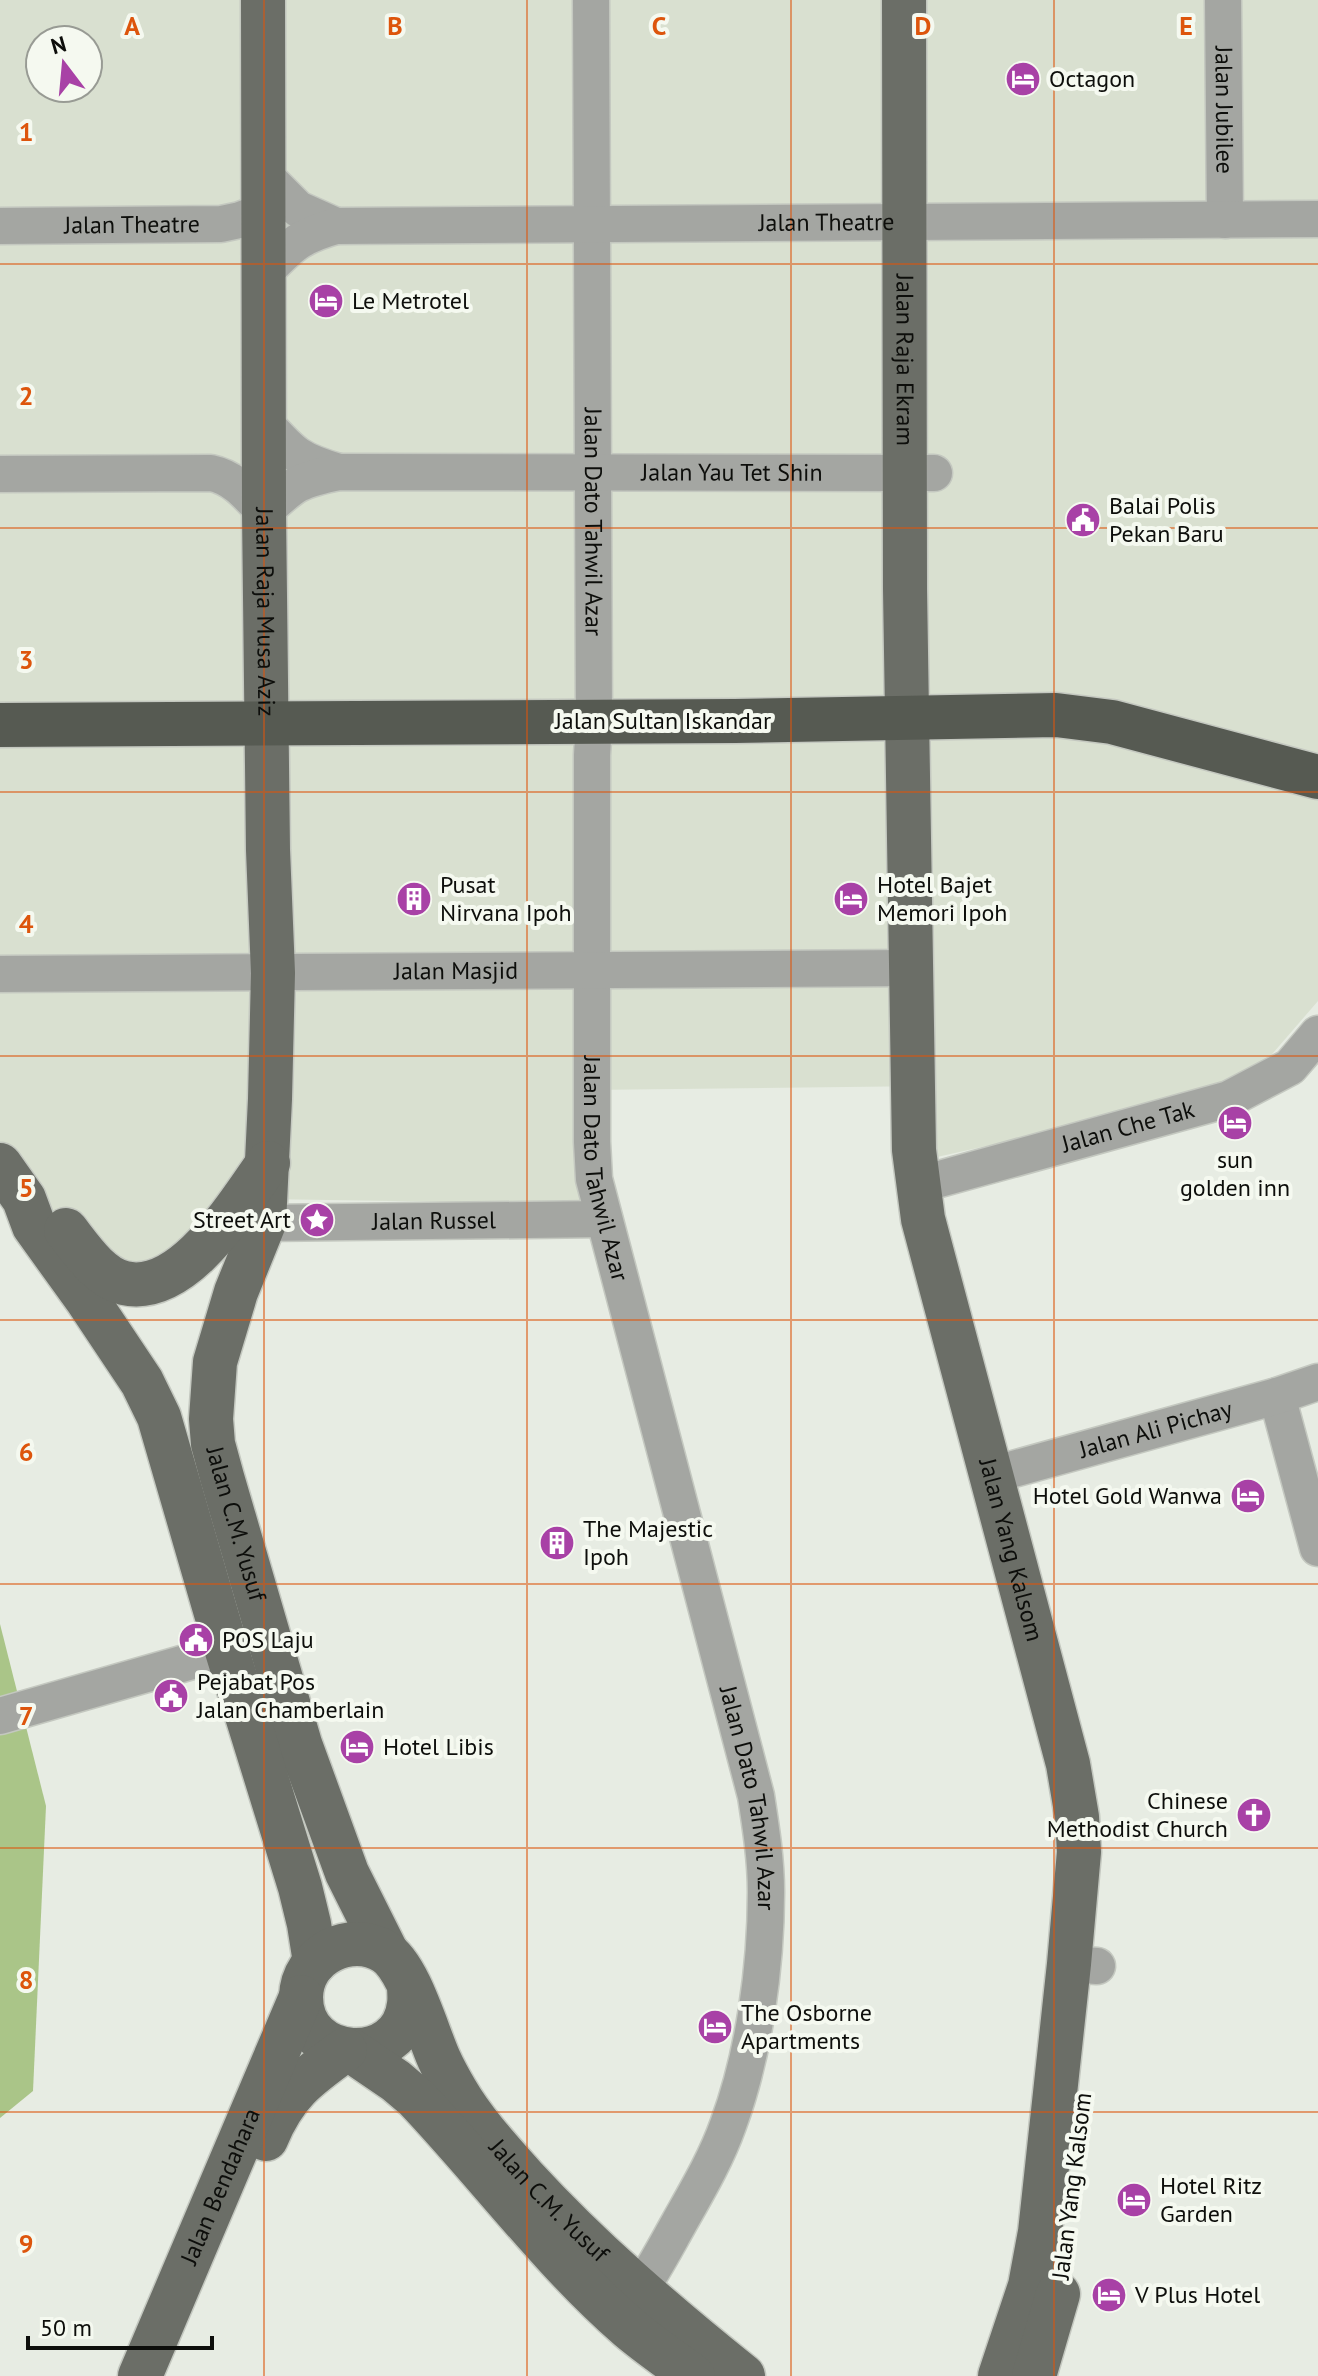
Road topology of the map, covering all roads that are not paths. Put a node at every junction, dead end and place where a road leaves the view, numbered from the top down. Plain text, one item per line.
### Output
1 (591, 0) edge
2 (904, 0) edge
3 (929, 0) edge
4 (1223, 0) edge
5 (264, 3) edge
6 (264, 192) junction
7 (1318, 219) edge
8 (1225, 220) junction
9 (917, 222) junction
10 (592, 224) junction
11 (0, 226) edge
12 (336, 226) junction
13 (264, 273) junction
14 (264, 422) junction
15 (339, 472) junction
16 (593, 473) junction
17 (919, 473) junction
18 (0, 474) edge
19 (264, 512) junction
20 (923, 718) junction
21 (594, 722) junction
22 (268, 724) junction
23 (0, 725) edge
24 (1318, 777) edge
25 (911, 968) junction
26 (593, 970) junction
27 (273, 973) junction
28 (0, 974) edge
29 (1318, 1034) edge
30 (268, 1163) junction
31 (931, 1181) junction
32 (12, 1182) edge
33 (604, 1219) junction
34 (264, 1223) junction
35 (1318, 1382) edge
36 (1277, 1396) junction
37 (1004, 1472) junction
38 (1318, 1548) edge
39 (227, 1651) junction
40 (0, 1716) edge
41 (1083, 1965) junction
42 (398, 1969) junction
43 (308, 1979) junction
44 (349, 2051) junction
45 (230, 2197) junction
46 (639, 2291) junction
47 (140, 2376) edge
48 (171, 2376) edge
49 (693, 2376) edge
50 (743, 2376) edge
51 (1000, 2376) edge
52 (1034, 2376) edge

1 - 10 street, Jalan Dato Tahwil Azar
2 - 9 main road, Jalan Raja Ekram
3 - 9 main road, Jalan Raja Ekram
4 - 8 street, Jalan Jubilee
5 - 6 main road, Jalan Raja Musa Aziz
6 - 11 street, Jalan Theatre
6 - 12 street, Jalan Theatre
6 - 13 main road, Jalan Raja Musa Aziz
7 - 8 street, Jalan Theatre
8 - 9 street, Jalan Theatre
9 - 10 street, Jalan Theatre
9 - 17 main road, Jalan Raja Ekram
10 - 12 street, Jalan Theatre
10 - 16 street, Jalan Dato Tahwil Azar
12 - 13 street, Jalan Theatre
13 - 14 main road, Jalan Raja Musa Aziz
14 - 15 street, Jalan Yau Tet Shin
14 - 19 main road, Jalan Raja Musa Aziz
15 - 16 street, Jalan Yau Tet Shin
15 - 19 street, Jalan Yau Tet Shin
16 - 17 street, Jalan Yau Tet Shin
16 - 21 street, Jalan Dato Tahwil Azar
17 - 20 main road, Jalan Raja Ekram
18 - 19 street
19 - 22 main road, Jalan Raja Musa Aziz
20 - 21 highway, Jalan Sultan Iskandar
20 - 24 highway, Jalan Sultan Iskandar
20 - 25 main road, Jalan Yang Kalsom
20 - 31 main road, Jalan Yang Kalsom
21 - 22 highway, Jalan Sultan Iskandar
21 - 26 street, Jalan Dato Tahwil Azar
22 - 23 highway, Jalan Sultan Iskandar
22 - 27 main road, Jalan Raja Musa Aziz
25 - 26 street, Jalan Masjid
25 - 31 main road, Jalan Yang Kalsom
26 - 27 street, Jalan Masjid
26 - 33 street, Jalan Dato Tahwil Azar
27 - 28 street, Jalan Masjid
27 - 30 main road, Jalan Raja Musa Aziz
29 - 31 street, Jalan Che Tak
30 - 32 main road
30 - 34 main road, Jalan Raja Musa Aziz
31 - 37 main road, Jalan Yang Kalsom
32 - 39 main road, Jalan C.M. Yusuf
33 - 34 street, Jalan Russel
33 - 46 street, Jalan Dato Tahwil Azar
34 - 42 main road, Jalan C.M. Yusuf
35 - 36 street, Jalan Ali Pichay
36 - 37 street, Jalan Ali Pichay
36 - 38 street
37 - 41 main road, Jalan Yang Kalsom
39 - 40 street
39 - 43 main road, Jalan C.M. Yusuf
41 - 51 main road, Jalan Yang Kalsom
41 - 52 main road, Jalan Yang Kalsom
42 - 43 main road
42 - 44 main road
42 - 46 main road, Jalan C.M. Yusuf
43 - 44 main road
43 - 45 main road, Jalan Bendahara
44 - 45 main road, Jalan Bendahara
44 - 49 main road, Jalan C.M. Yusuf
45 - 47 main road, Jalan Bendahara
45 - 48 main road, Jalan Bendahara
46 - 50 main road, Jalan C.M. Yusuf

